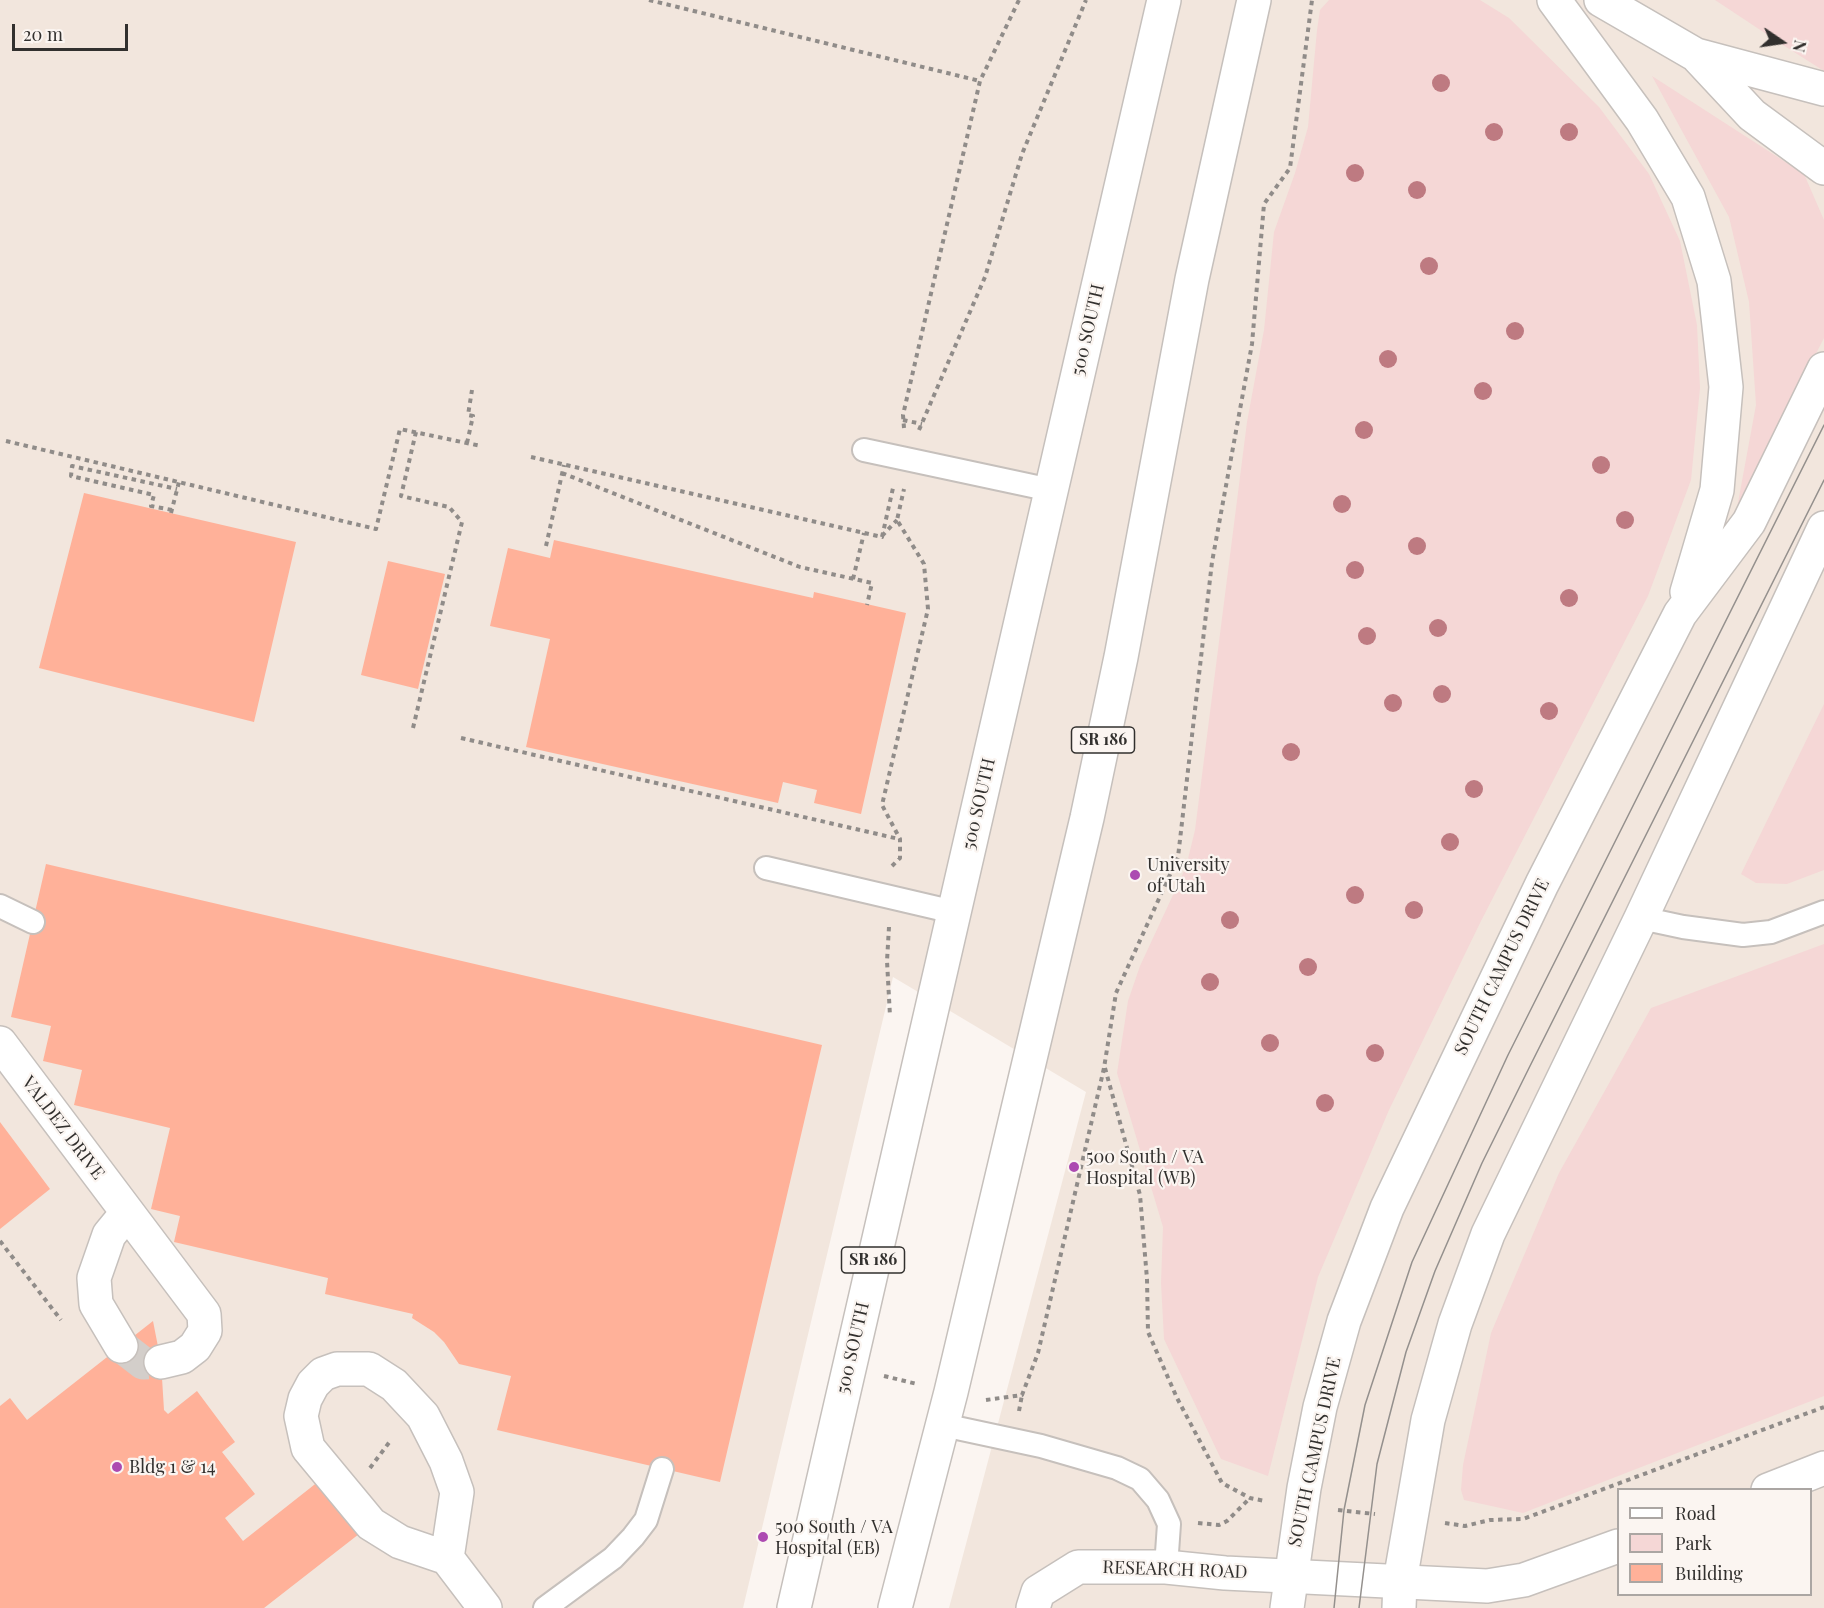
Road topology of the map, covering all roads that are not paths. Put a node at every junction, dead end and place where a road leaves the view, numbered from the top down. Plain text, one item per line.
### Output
1 (1164, 0) edge
2 (1254, 0) edge
3 (1554, 0) edge
4 (1601, 0) edge
5 (1696, 55) junction
6 (1824, 89) edge
7 (1824, 168) edge
8 (1824, 369) edge
9 (864, 450) dead end
10 (1051, 490) junction
11 (1824, 528) edge
12 (1680, 614) junction
13 (766, 868) dead end
14 (0, 906) edge
15 (954, 912) junction
16 (1824, 912) edge
17 (1641, 918) junction
18 (33, 922) dead end
19 (0, 1043) edge
20 (127, 1213) junction
21 (121, 1346) tunnel mouth
22 (160, 1362) tunnel mouth
23 (943, 1425) junction
24 (1824, 1468) edge
25 (662, 1469) dead end
26 (1773, 1488) edge
27 (1617, 1546) edge
28 (447, 1558) junction
29 (1166, 1567) junction
30 (1290, 1576) junction
31 (1399, 1595) edge
32 (485, 1608) edge
33 (545, 1608) edge
34 (794, 1608) edge
35 (896, 1608) edge
36 (1033, 1608) edge
37 (1287, 1608) edge

1 - 10 street, 500 SOUTH / SR 186
2 - 23 street, SR 186
3 - 12 street
4 - 5 street
5 - 6 street
5 - 7 street
8 - 12 street, SOUTH CAMPUS DRIVE
9 - 10 lane
10 - 15 street, 500 SOUTH / SR 186
11 - 17 street
12 - 30 street, SOUTH CAMPUS DRIVE
13 - 15 lane
14 - 18 lane
15 - 34 street, 500 SOUTH / SR 186
16 - 17 lane
17 - 31 street
19 - 20 street, VALDEZ DRIVE
20 - 21 street
20 - 22 street, VALDEZ DRIVE
23 - 29 lane
23 - 35 street, SR 186
24 - 26 street
25 - 33 lane
27 - 31 street, RESEARCH ROAD
28 - 28 street
28 - 32 street
29 - 30 street, RESEARCH ROAD
29 - 36 street, RESEARCH ROAD
30 - 31 street, RESEARCH ROAD
30 - 37 street, SOUTH CAMPUS DRIVE

